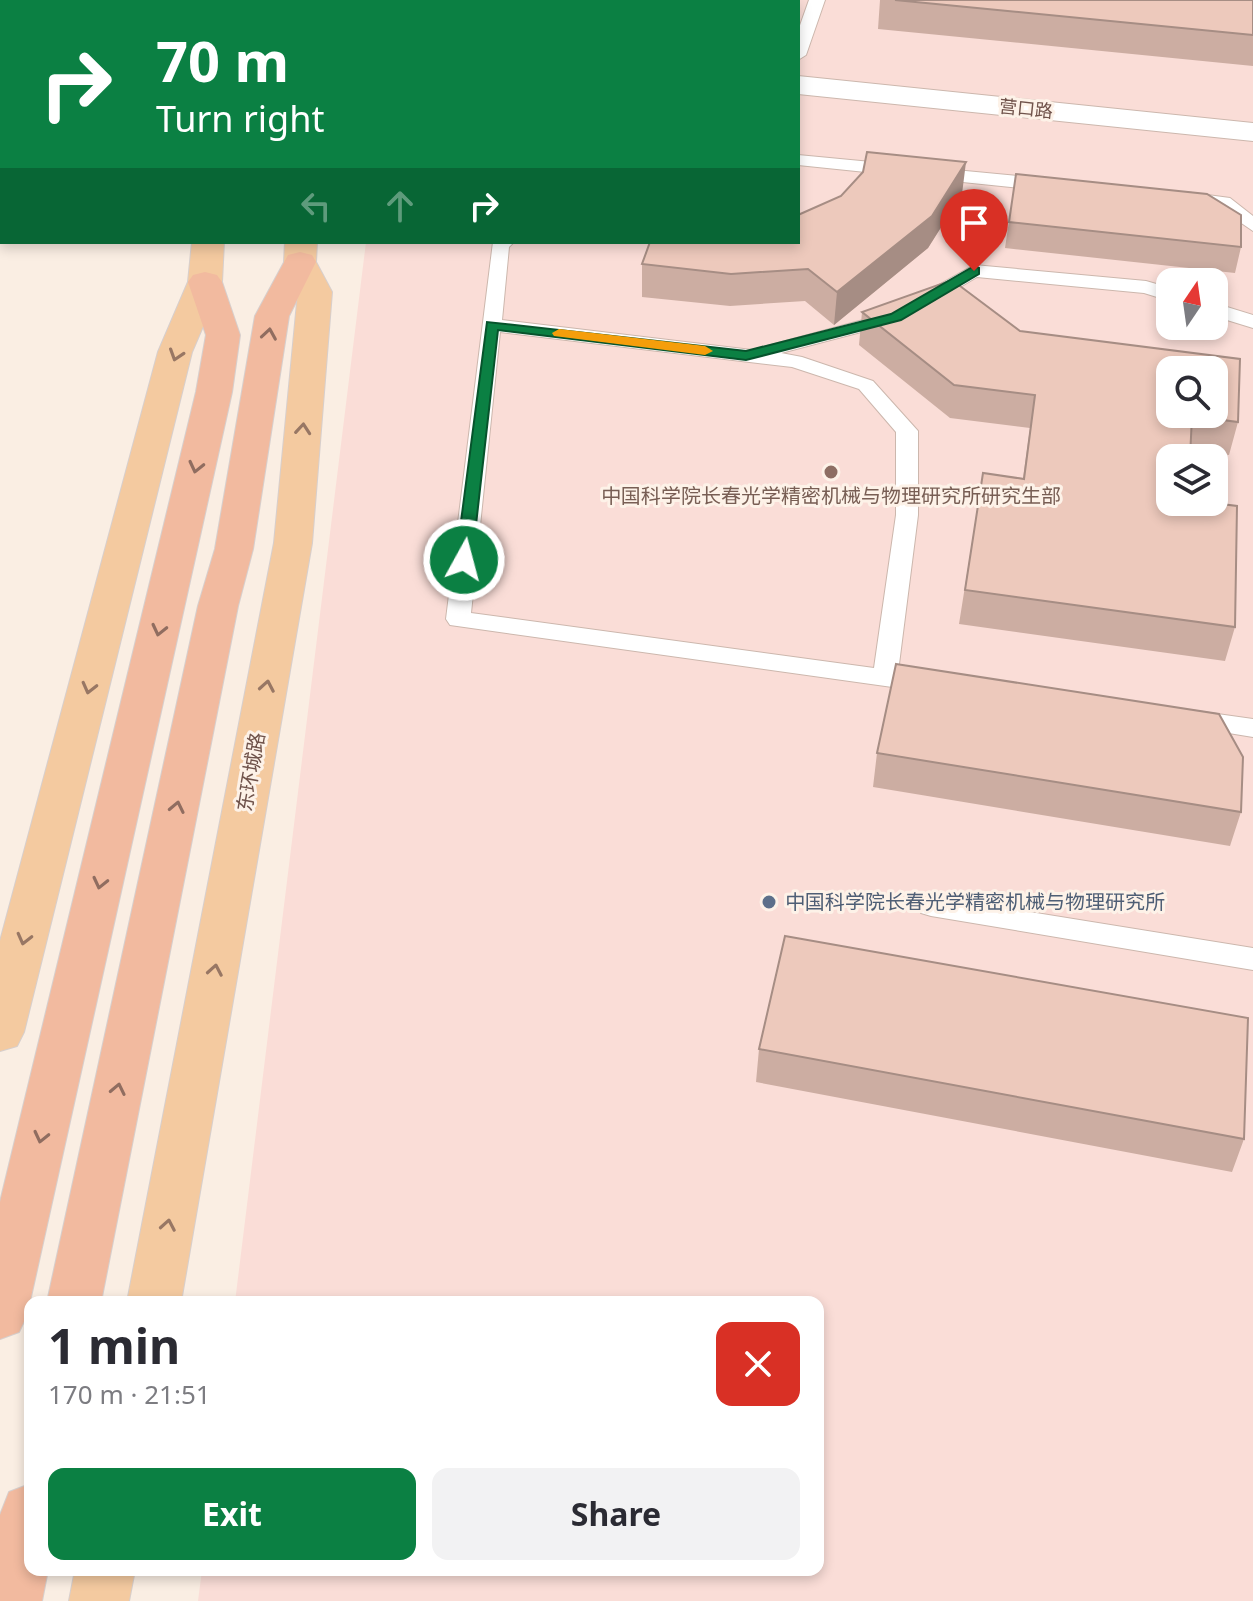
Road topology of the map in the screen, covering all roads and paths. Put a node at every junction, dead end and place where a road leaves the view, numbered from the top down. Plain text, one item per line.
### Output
1 (817, 0) edge
2 (800, 49) edge
3 (800, 85) edge
4 (1253, 132) edge
5 (800, 160) edge
6 (1065, 186) edge
7 (1160, 196) edge
8 (1253, 225) edge
9 (208, 244) edge
10 (502, 244) edge
11 (301, 252) edge
12 (205, 282) junction
13 (1156, 290) edge
14 (1228, 314) edge
15 (1253, 322) edge
16 (492, 325) junction
17 (746, 355) junction
18 (885, 678) junction
19 (946, 686) edge
20 (1161, 715) edge
21 (1253, 725) edge
22 (1253, 742) edge
23 (931, 906) dead end
24 (1253, 959) edge
25 (0, 1032) edge
26 (75, 1296) edge
27 (155, 1296) edge
28 (0, 1315) edge
29 (24, 1542) edge
30 (104, 1576) edge
31 (12, 1601) edge
32 (99, 1601) edge

1 - 2 lane
3 - 4 street, 营口路
5 - 6 lane
7 - 8 lane
9 - 12 main road
10 - 16 lane
26 -> 11 highway
27 -> 11 main road, 东环城路
12 -> 25 main road
12 -> 28 highway
13 - 17 lane
14 - 15 lane
16 - 17 lane
16 - 18 lane
17 - 18 lane
18 - 19 lane
20 - 21 lane
21 - 22 lane
23 - 24 lane
29 - 31 highway
30 - 32 main road

